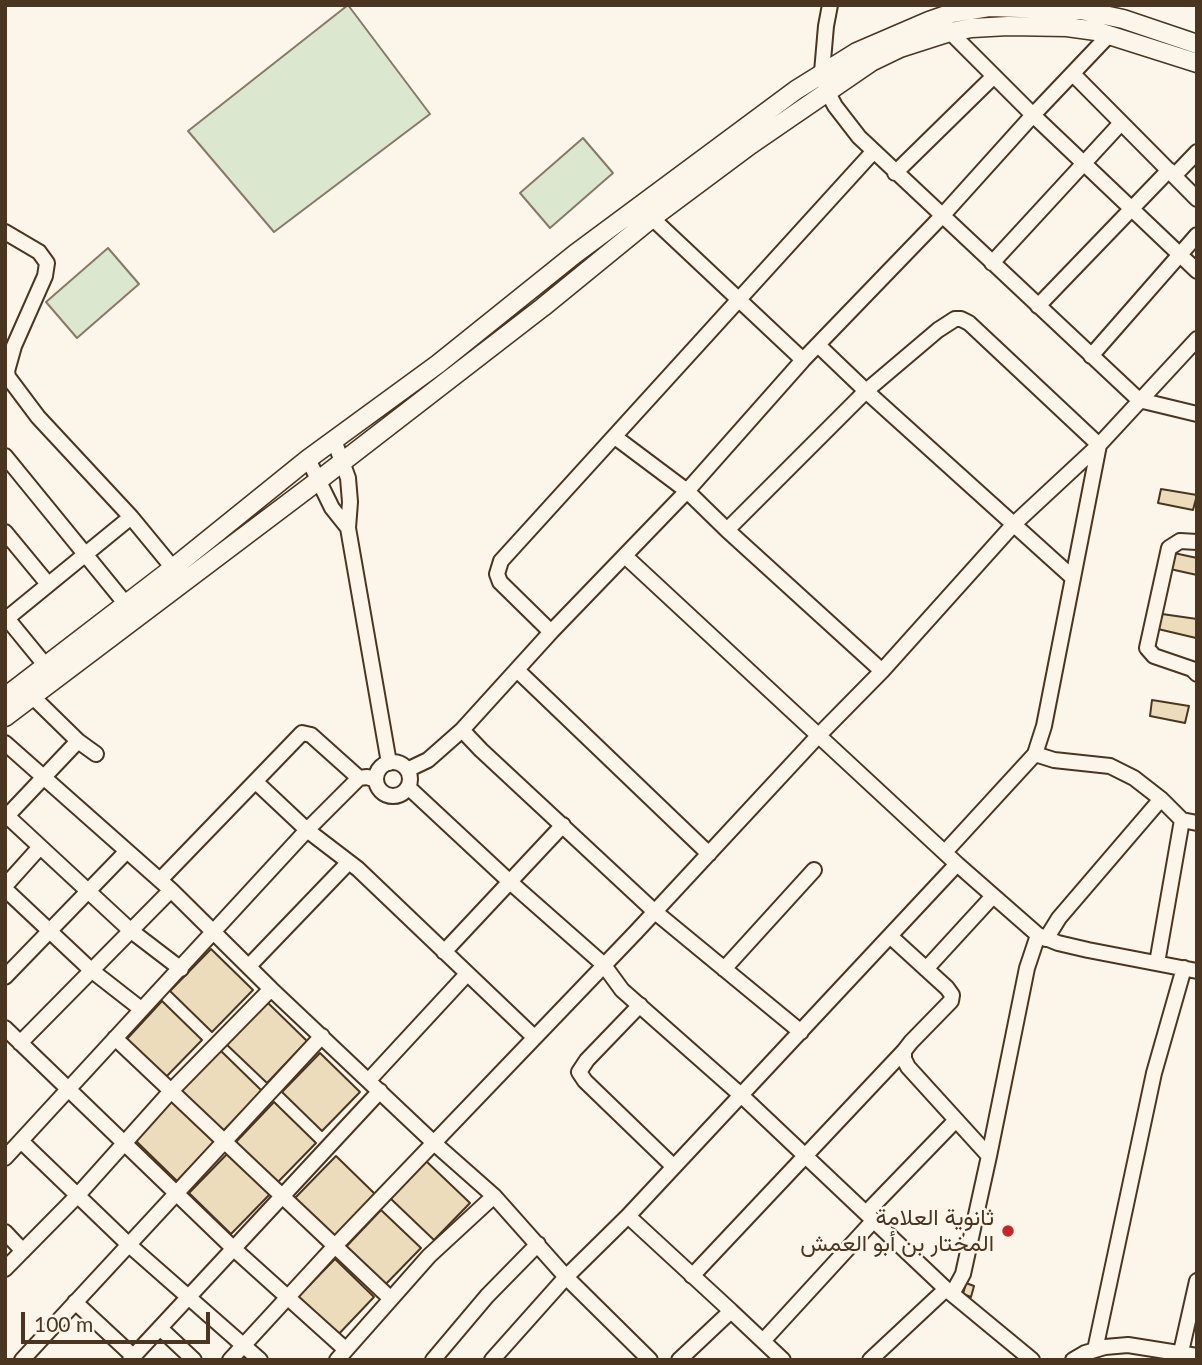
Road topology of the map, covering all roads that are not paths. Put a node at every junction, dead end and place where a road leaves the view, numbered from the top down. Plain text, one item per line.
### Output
1 (831, 5) edge
2 (950, 32) junction
3 (1110, 34) junction
4 (1197, 44) edge
5 (1197, 63) edge
6 (822, 72) junction
7 (1073, 74) junction
8 (994, 76) junction
9 (827, 91) junction
10 (1033, 115) junction
11 (1121, 122) junction
12 (873, 152) junction
13 (1197, 152) edge
14 (1082, 163) junction
15 (895, 173) junction
16 (1171, 173) junction
17 (1197, 199) edge
18 (1132, 209) junction
19 (942, 216) junction
20 (652, 218) junction
21 (5, 232) edge
22 (1197, 235) edge
23 (1179, 255) junction
24 (992, 263) junction
25 (1197, 271) edge
26 (738, 298) junction
27 (1038, 306) junction
28 (1197, 339) edge
29 (818, 345) junction
30 (1091, 356) junction
31 (803, 360) junction
32 (866, 391) junction
33 (1139, 400) junction
34 (1197, 414) edge
35 (615, 437) junction
36 (334, 440) junction
37 (1099, 445) junction
38 (5, 456) edge
39 (308, 459) junction
40 (342, 461) junction
41 (319, 480) junction
42 (688, 491) junction
43 (131, 517) junction
44 (1014, 524) junction
45 (348, 528) junction
46 (727, 530) junction
47 (5, 532) edge
48 (1197, 542) edge
49 (85, 554) junction
50 (625, 555) junction
51 (173, 568) junction
52 (1072, 577) junction
53 (48, 584) junction
54 (125, 603) junction
55 (6, 618) edge
56 (551, 632) junction
57 (46, 666) junction
58 (517, 670) junction
59 (882, 671) junction
60 (1197, 674) edge
61 (32, 696) junction
62 (5, 697) edge
63 (5, 718) edge
64 (462, 730) junction
65 (818, 736) junction
66 (78, 741) junction
67 (5, 743) edge
68 (96, 754) dead end
69 (1035, 754) junction
70 (389, 763) junction
71 (407, 770) junction
72 (43, 778) junction
73 (359, 779) junction
74 (376, 780) junction
75 (256, 782) junction
76 (408, 787) junction
77 (1161, 799) junction
78 (6, 815) edge
79 (1190, 821) edge
80 (563, 825) junction
81 (307, 830) junction
82 (40, 847) junction
83 (127, 851) junction
84 (945, 852) junction
85 (709, 854) junction
86 (348, 863) junction
87 (957, 864) junction
88 (814, 870) dead end
89 (510, 882) junction
90 (165, 885) junction
91 (5, 887) edge
92 (88, 891) junction
93 (993, 896) junction
94 (654, 911) junction
95 (50, 930) junction
96 (130, 930) junction
97 (216, 932) junction
98 (890, 936) junction
99 (1042, 937) junction
100 (444, 952) junction
101 (1157, 962) junction
102 (603, 964) junction
103 (249, 966) junction
104 (181, 969) junction
105 (724, 969) junction
106 (926, 969) junction
107 (1191, 969) edge
108 (91, 970) junction
109 (467, 974) junction
110 (5, 977) edge
111 (271, 989) junction
112 (640, 1005) junction
113 (141, 1009) junction
114 (801, 1032) junction
115 (322, 1036) junction
116 (534, 1037) junction
117 (115, 1038) junction
118 (11, 1039) edge
119 (904, 1051) junction
120 (369, 1080) junction
121 (69, 1089) junction
122 (171, 1091) junction
123 (380, 1091) junction
124 (742, 1096) junction
125 (956, 1120) junction
126 (22, 1141) junction
127 (223, 1141) junction
128 (125, 1142) junction
129 (434, 1143) junction
130 (805, 1156) junction
131 (989, 1156) junction
132 (5, 1158) edge
133 (674, 1167) junction
134 (177, 1192) junction
135 (77, 1196) junction
136 (282, 1196) junction
137 (494, 1196) junction
138 (628, 1216) junction
139 (870, 1217) junction
140 (5, 1232) edge
141 (128, 1244) junction
142 (538, 1244) junction
143 (334, 1247) junction
144 (234, 1249) junction
145 (23, 1251) junction
146 (5, 1269) edge
147 (692, 1276) junction
148 (566, 1277) junction
149 (1197, 1281) edge
150 (949, 1291) junction
151 (188, 1298) junction
152 (286, 1298) junction
153 (391, 1299) junction
154 (75, 1302) junction
155 (731, 1311) junction
156 (160, 1328) junction
157 (763, 1341) junction
158 (242, 1345) junction
159 (1096, 1350) junction
160 (1181, 1352) junction
161 (341, 1354) edge
162 (1197, 1356) edge
163 (26, 1358) edge
164 (132, 1358) edge
165 (194, 1360) edge
166 (230, 1360) edge
167 (260, 1360) edge
168 (433, 1360) edge
169 (492, 1360) edge
170 (650, 1360) edge
171 (678, 1360) edge
172 (783, 1360) edge
173 (870, 1360) edge
174 (1032, 1360) edge
175 (1073, 1360) edge

1 - 6 street
2 - 3 main road
2 - 8 street
2 - 9 main road
3 - 5 main road
3 - 7 street
4 - 6 main road
6 - 9 street
6 - 36 main road
7 - 10 street
7 - 11 street
8 - 10 street
8 - 15 street
9 - 12 street
9 - 20 main road
10 - 14 street
10 - 19 street
11 - 14 street
11 - 16 street
12 - 15 street
12 - 26 street
13 - 16 street
14 - 18 street
14 - 24 street
15 - 19 street
16 - 17 street
16 - 18 street
18 - 23 street
18 - 27 street
19 - 24 street
19 - 29 street
20 - 26 street
20 - 40 main road
21 - 43 street
22 - 23 street
23 - 25 street
23 - 30 street
24 - 27 street
26 - 31 street
26 - 35 street
27 - 30 street
28 - 33 street
29 - 31 street
29 - 32 street
30 - 33 street
31 - 42 street
32 - 37 street
32 - 44 street
32 - 46 street
33 - 34 street
33 - 37 street
35 - 42 street
35 - 56 street
36 - 39 main road
36 - 40 street
37 - 44 street
37 - 52 street
38 - 49 street
39 - 41 street
39 - 51 main road
40 - 41 main road
40 - 45 street
41 - 45 street
41 - 61 main road
42 - 46 street
42 - 50 street
43 - 49 street
43 - 51 street
44 - 52 street
44 - 59 street
45 - 70 street
46 - 59 street
47 - 53 street
48 - 60 street
49 - 53 street
49 - 54 street
50 - 56 street
50 - 65 street
51 - 54 main road
52 - 69 street
53 - 55 street
54 - 57 main road
55 - 57 street
56 - 58 street
57 - 62 main road
58 - 64 street
58 - 85 street
59 - 65 street
61 - 63 main road
61 - 66 street
64 - 71 street
64 - 80 street
65 - 84 street
65 - 85 street
66 - 68 street
66 - 72 street
67 - 72 street
69 - 77 street
69 - 84 street
70 - 71 street
70 - 74 street
71 - 76 street
72 - 78 street
72 - 83 street
73 - 74 street
73 - 75 street
73 - 81 street
74 - 76 street
75 - 81 street
75 - 90 street
76 - 89 street
77 - 79 street
77 - 99 street
78 - 82 street
79 - 101 street
80 - 89 street
80 - 94 street
81 - 86 street
81 - 97 street
82 - 91 street
82 - 92 street
83 - 90 street
83 - 92 street
84 - 87 street
85 - 94 street
86 - 100 street
86 - 103 street
87 - 93 street
87 - 98 street
88 - 105 street
89 - 100 street
89 - 102 street
90 - 96 street
90 - 97 street
91 - 95 street
92 - 95 street
92 - 96 street
93 - 99 street
93 - 106 street
94 - 102 street
94 - 105 street
95 - 108 street
95 - 110 street
96 - 104 street
96 - 108 street
97 - 103 street
97 - 104 street
98 - 106 street
98 - 114 street
99 - 101 street
99 - 131 street
100 - 109 street
101 - 107 street
102 - 112 street
102 - 116 street
103 - 111 street
104 - 113 street
105 - 114 street
106 - 119 street
107 - 159 street
108 - 113 street
108 - 118 street
109 - 116 street
109 - 120 street
111 - 115 street
111 - 122 street
112 - 124 street
112 - 133 street
113 - 117 street
114 - 124 street
115 - 120 street
115 - 127 street
116 - 129 street
117 - 121 street
117 - 122 street
118 - 121 street
119 - 125 street
119 - 130 street
120 - 123 street
121 - 126 street
121 - 128 street
122 - 127 street
122 - 128 street
123 - 129 street
123 - 136 street
124 - 130 street
124 - 133 street
125 - 131 street
125 - 139 street
126 - 132 street
126 - 135 street
127 - 134 street
127 - 136 street
128 - 134 street
128 - 135 street
129 - 137 street
129 - 143 street
130 - 139 street
130 - 147 street
131 - 150 street
133 - 138 street
134 - 141 street
134 - 144 street
135 - 141 street
135 - 145 street
136 - 143 street
136 - 144 street
137 - 142 street
137 - 153 street
138 - 147 street
138 - 148 street
139 - 150 street
139 - 157 street
140 - 145 street
141 - 151 street
141 - 154 street
142 - 148 street
142 - 168 street
143 - 152 street
143 - 153 street
144 - 151 street
144 - 152 street
145 - 146 street
147 - 155 street
148 - 169 street
148 - 170 street
149 - 160 street
150 - 173 street
150 - 174 street
151 - 156 street
151 - 158 street
152 - 158 street
152 - 161 street
153 - 161 street
154 - 163 street
154 - 164 street
155 - 157 street
155 - 171 street
156 - 164 street
156 - 165 street
157 - 172 street
158 - 166 street
158 - 167 street
159 - 160 street
159 - 175 street
160 - 162 street

